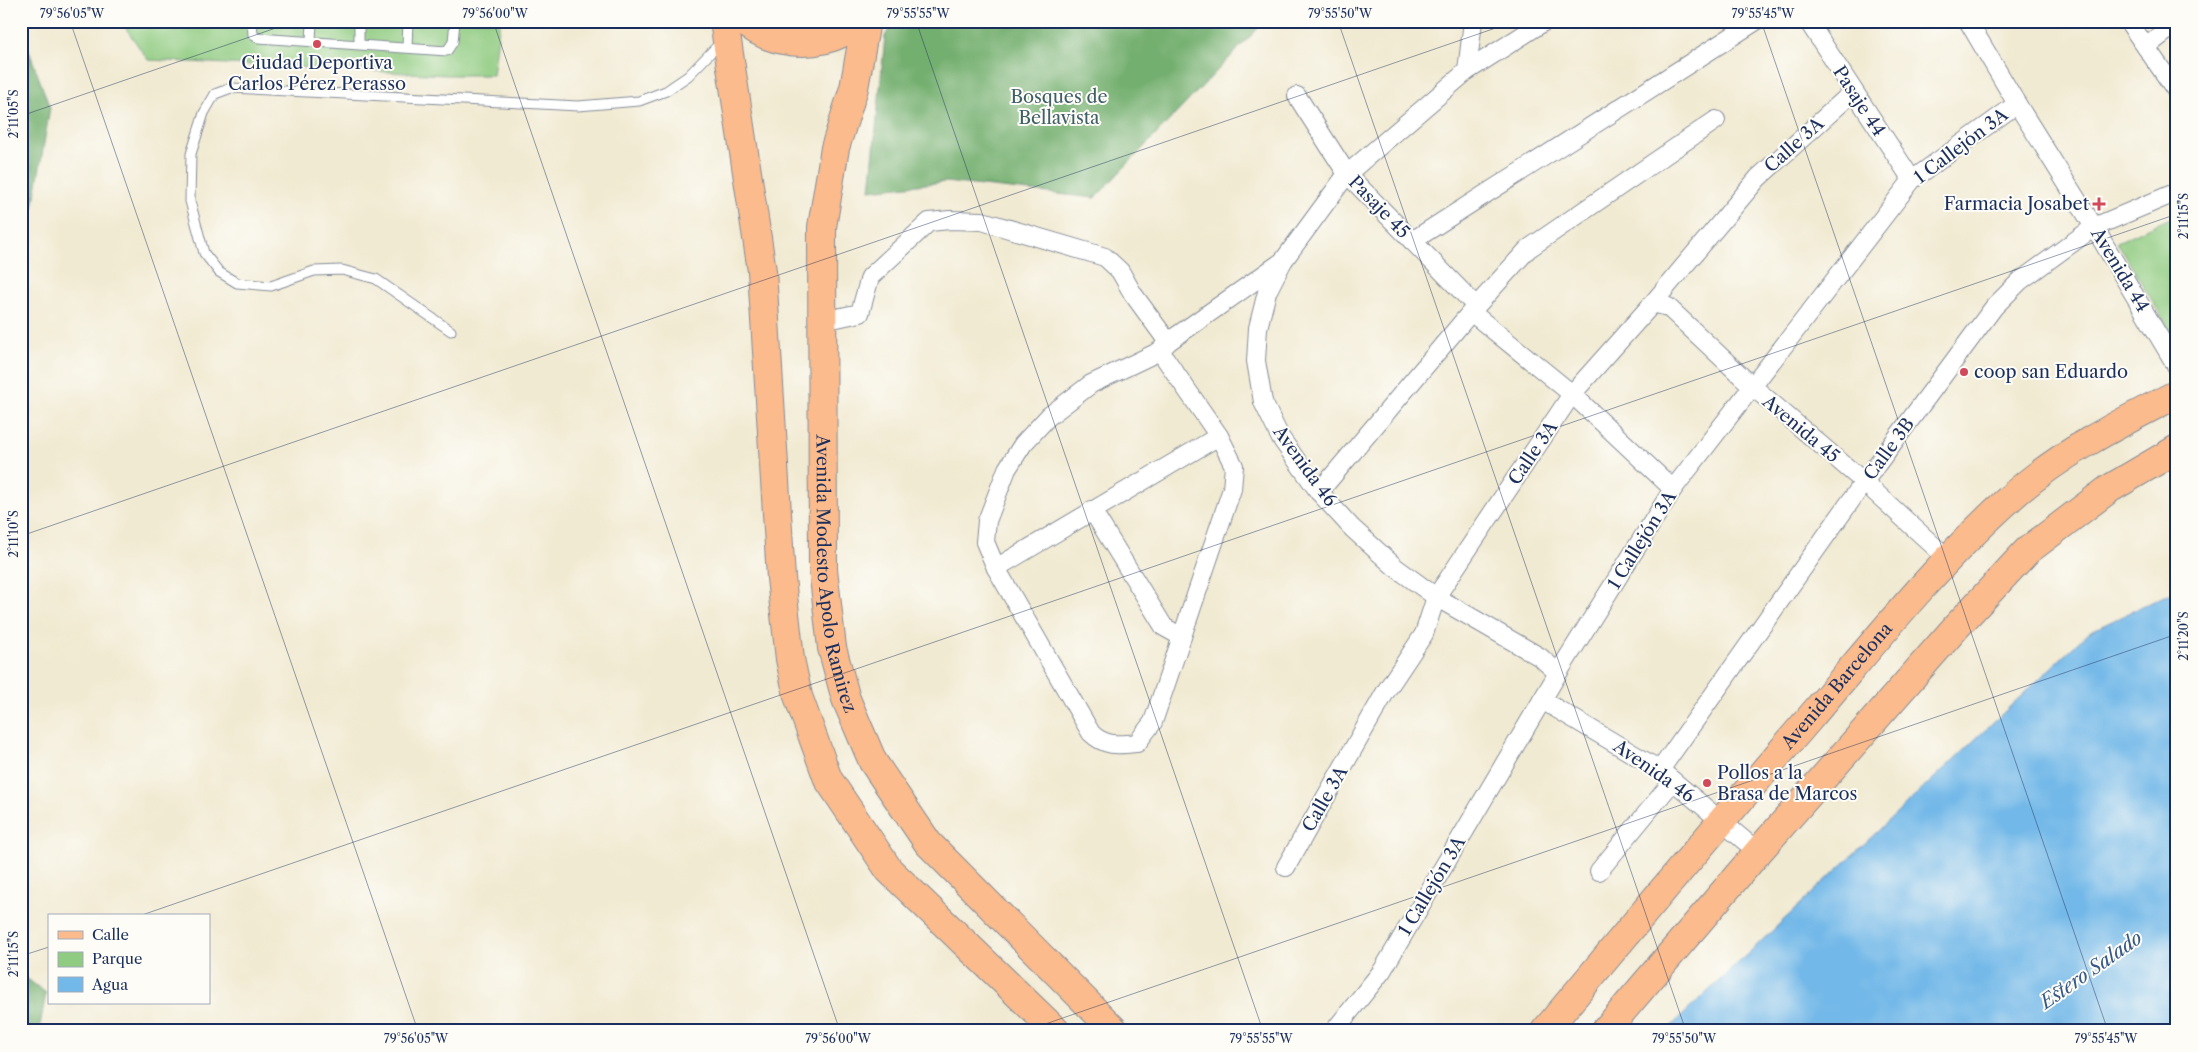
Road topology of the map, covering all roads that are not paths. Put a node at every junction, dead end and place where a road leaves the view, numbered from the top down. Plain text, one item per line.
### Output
1 (252, 21) edge
2 (312, 21) edge
3 (359, 21) edge
4 (408, 21) edge
5 (455, 21) edge
6 (858, 21) edge
7 (866, 21) edge
8 (1473, 21) edge
9 (1545, 21) edge
10 (1756, 21) edge
11 (1808, 21) edge
12 (1968, 21) edge
13 (2128, 21) edge
14 (2177, 23) edge
15 (732, 26) edge
16 (311, 41) junction
17 (359, 44) junction
18 (407, 47) junction
19 (2146, 47) junction
20 (1467, 71) junction
21 (1853, 92) junction
22 (2177, 92) edge
23 (1297, 96) dead end
24 (2017, 104) junction
25 (1716, 120) dead end
26 (1347, 174) junction
27 (1912, 180) junction
28 (2177, 192) edge
29 (2094, 227) junction
30 (1412, 241) junction
31 (1284, 261) junction
32 (1653, 303) junction
33 (1473, 309) junction
34 (823, 321) junction
35 (451, 331) dead end
36 (1164, 347) junction
37 (2177, 367) edge
38 (1752, 386) junction
39 (1572, 394) junction
40 (2177, 394) edge
41 (1219, 436) junction
42 (2177, 448) edge
43 (1864, 482) junction
44 (1673, 489) junction
45 (1319, 492) junction
46 (1092, 510) junction
47 (1948, 559) junction
48 (996, 568) junction
49 (1436, 596) junction
50 (1182, 637) junction
51 (1558, 673) junction
52 (1542, 700) junction
53 (1666, 776) junction
54 (1721, 820) junction
55 (1758, 852) junction
56 (1286, 867) dead end
57 (1599, 871) dead end
58 (1056, 1031) edge
59 (1115, 1031) edge
60 (1334, 1031) edge
61 (1544, 1031) edge
62 (1605, 1031) edge

1 - 16 lane
2 - 16 lane
3 - 17 lane
4 - 18 lane
5 - 18 lane
6 - 15 main road
7 - 34 main road, Avenida Modesto Apolo Ramirez
8 - 20 street
9 - 20 street, Avenida 46
10 - 30 street
11 - 21 street, Pasaje 44
12 - 24 street, Avenida 44
13 - 19 street
14 - 19 street
15 - 35 lane
15 - 58 main road
16 - 17 lane
17 - 18 lane
19 - 22 street
20 - 26 street, Avenida 46
21 - 27 street, Pasaje 44
21 - 32 street, Calle 3A
23 - 26 street, Pasaje 45
24 - 27 street, 1 Callejón 3A
24 - 29 street, Avenida 44
25 - 33 street
26 - 30 street, Pasaje 45
26 - 31 street, Avenida 46
27 - 38 street, 1 Callejón 3A
28 - 29 street, Calle 3B
29 - 37 street, Avenida 44
29 - 43 street, Calle 3B
30 - 33 street, Pasaje 45
31 - 36 street
31 - 45 street, Avenida 46
32 - 38 street, Avenida 45
32 - 39 street, Calle 3A
33 - 39 street, Pasaje 45
33 - 45 street
34 - 36 street
34 - 59 main road, Avenida Modesto Apolo Ramirez
36 - 41 street
36 - 48 street
38 - 43 street, Avenida 45
38 - 44 street, 1 Callejón 3A
39 - 44 street, Pasaje 45
39 - 49 street, Calle 3A
40 - 47 main road, Avenida Barcelona
41 - 46 street
41 - 50 street
42 - 55 main road
43 - 47 street, Avenida 45
43 - 53 street, Calle 3B
44 - 51 street, 1 Callejón 3A
45 - 49 street, Avenida 46
46 - 48 street
46 - 50 street
47 - 54 main road, Avenida Barcelona
48 - 50 street
49 - 51 street, Avenida 46
49 - 56 street, Calle 3A
51 - 52 street, 1 Callejón 3A
52 - 53 street, Avenida 46
52 - 60 street, 1 Callejón 3A
53 - 54 street, Avenida 46
53 - 57 street, Calle 3B
54 - 55 street, Avenida 46
54 - 61 main road, Avenida Barcelona
55 - 62 main road

